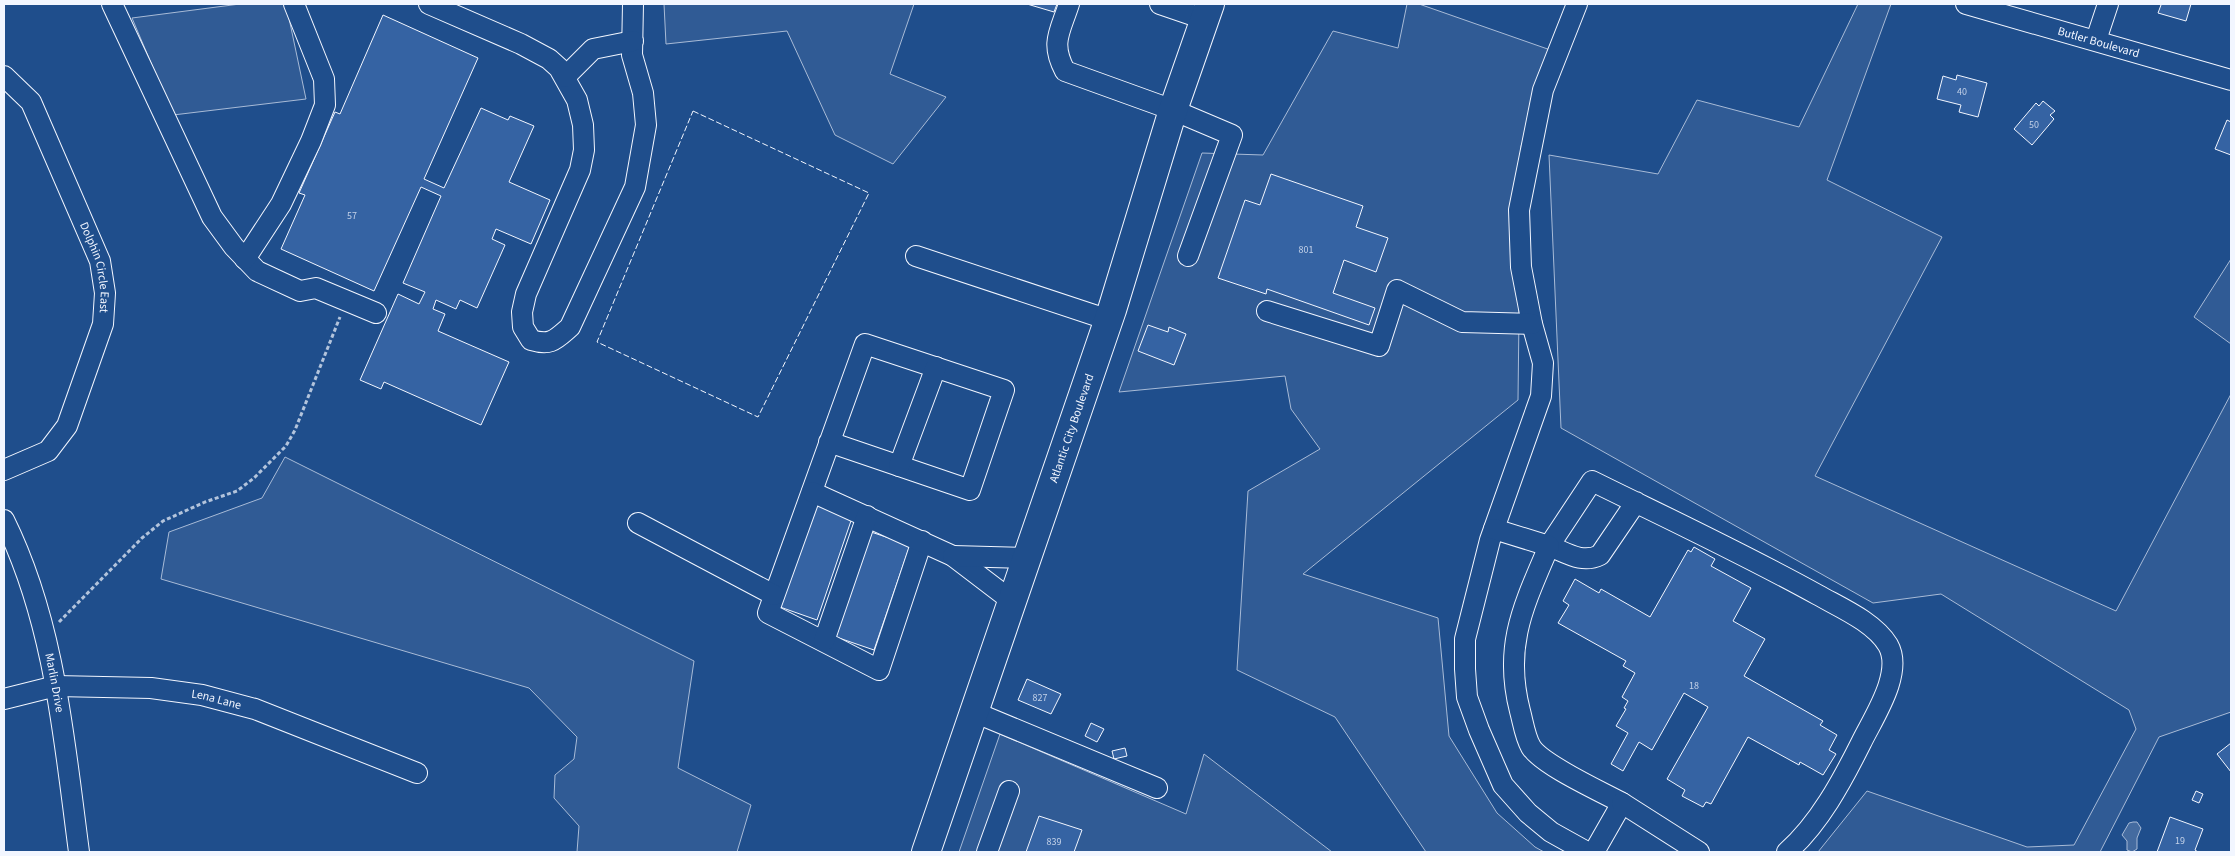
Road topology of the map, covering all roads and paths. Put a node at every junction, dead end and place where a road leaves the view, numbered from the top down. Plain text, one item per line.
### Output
1 (112, 4) edge
2 (294, 4) edge
3 (429, 4) edge
4 (633, 4) edge
5 (1069, 4) edge
6 (1160, 4) edge
7 (1577, 4) edge
8 (1966, 4) edge
9 (2108, 4) edge
10 (1207, 11) edge
11 (633, 40) junction
12 (2096, 40) junction
13 (4, 76) edge
14 (565, 77) junction
15 (2231, 80) edge
16 (1173, 110) junction
17 (916, 256) dead end
18 (1188, 256) dead end
19 (245, 259) junction
20 (346, 300) junction
21 (1267, 311) dead end
22 (376, 313) dead end
23 (1109, 320) junction
24 (1532, 324) junction
25 (936, 367) junction
26 (829, 442) junction
27 (899, 466) junction
28 (4, 470) edge
29 (812, 492) junction
30 (1636, 502) junction
31 (867, 516) junction
32 (4, 520) edge
33 (638, 523) dead end
34 (1494, 529) junction
35 (922, 541) junction
36 (1549, 546) junction
37 (953, 556) junction
38 (1027, 558) junction
39 (774, 595) junction
40 (1012, 602) junction
41 (45, 637) junction
42 (824, 642) junction
43 (56, 686) junction
44 (4, 699) edge
45 (974, 712) junction
46 (417, 773) dead end
47 (1157, 788) dead end
48 (1009, 791) dead end
49 (1622, 803) junction
50 (79, 852) edge
51 (927, 852) edge
52 (987, 852) edge
53 (1587, 852) edge
54 (1594, 852) edge
55 (1700, 852) edge
56 (1787, 852) edge

1 - 19 street
2 - 19 street
3 - 14 street
4 - 11 street
5 - 16 street
6 - 10 street
7 - 24 street
8 - 12 street, Butler Boulevard
9 - 12 street
10 - 16 highway, Atlantic City Boulevard
11 - 14 street
11 - 14 street
12 - 15 street, Butler Boulevard
13 - 28 street, Dolphin Circle East
16 - 18 street
16 - 23 highway, Atlantic City Boulevard
17 - 23 street
19 - 20 street
20 - 22 street
20 - 41 path
21 - 24 street
23 - 38 highway, Atlantic City Boulevard
24 - 34 street
25 - 26 street
25 - 27 street
25 - 27 street
26 - 27 street
26 - 29 street
29 - 31 street
29 - 39 street
30 - 36 street
30 - 36 street
30 - 56 street
31 - 35 street
31 - 42 street
32 - 41 street, Marlin Drive
33 - 39 street
34 - 36 street
34 - 53 street
35 - 37 street
35 - 42 street
36 - 49 street
37 - 38 street
37 - 40 street
38 - 40 highway, Atlantic City Boulevard
39 - 42 street
40 - 45 highway, Atlantic City Boulevard
41 - 43 street, Marlin Drive
43 - 44 street, Lena Lane
43 - 46 street, Lena Lane
43 - 50 street, Marlin Drive
45 - 47 street
45 - 51 highway, Atlantic City Boulevard
48 - 52 street
49 - 54 street
49 - 55 street

